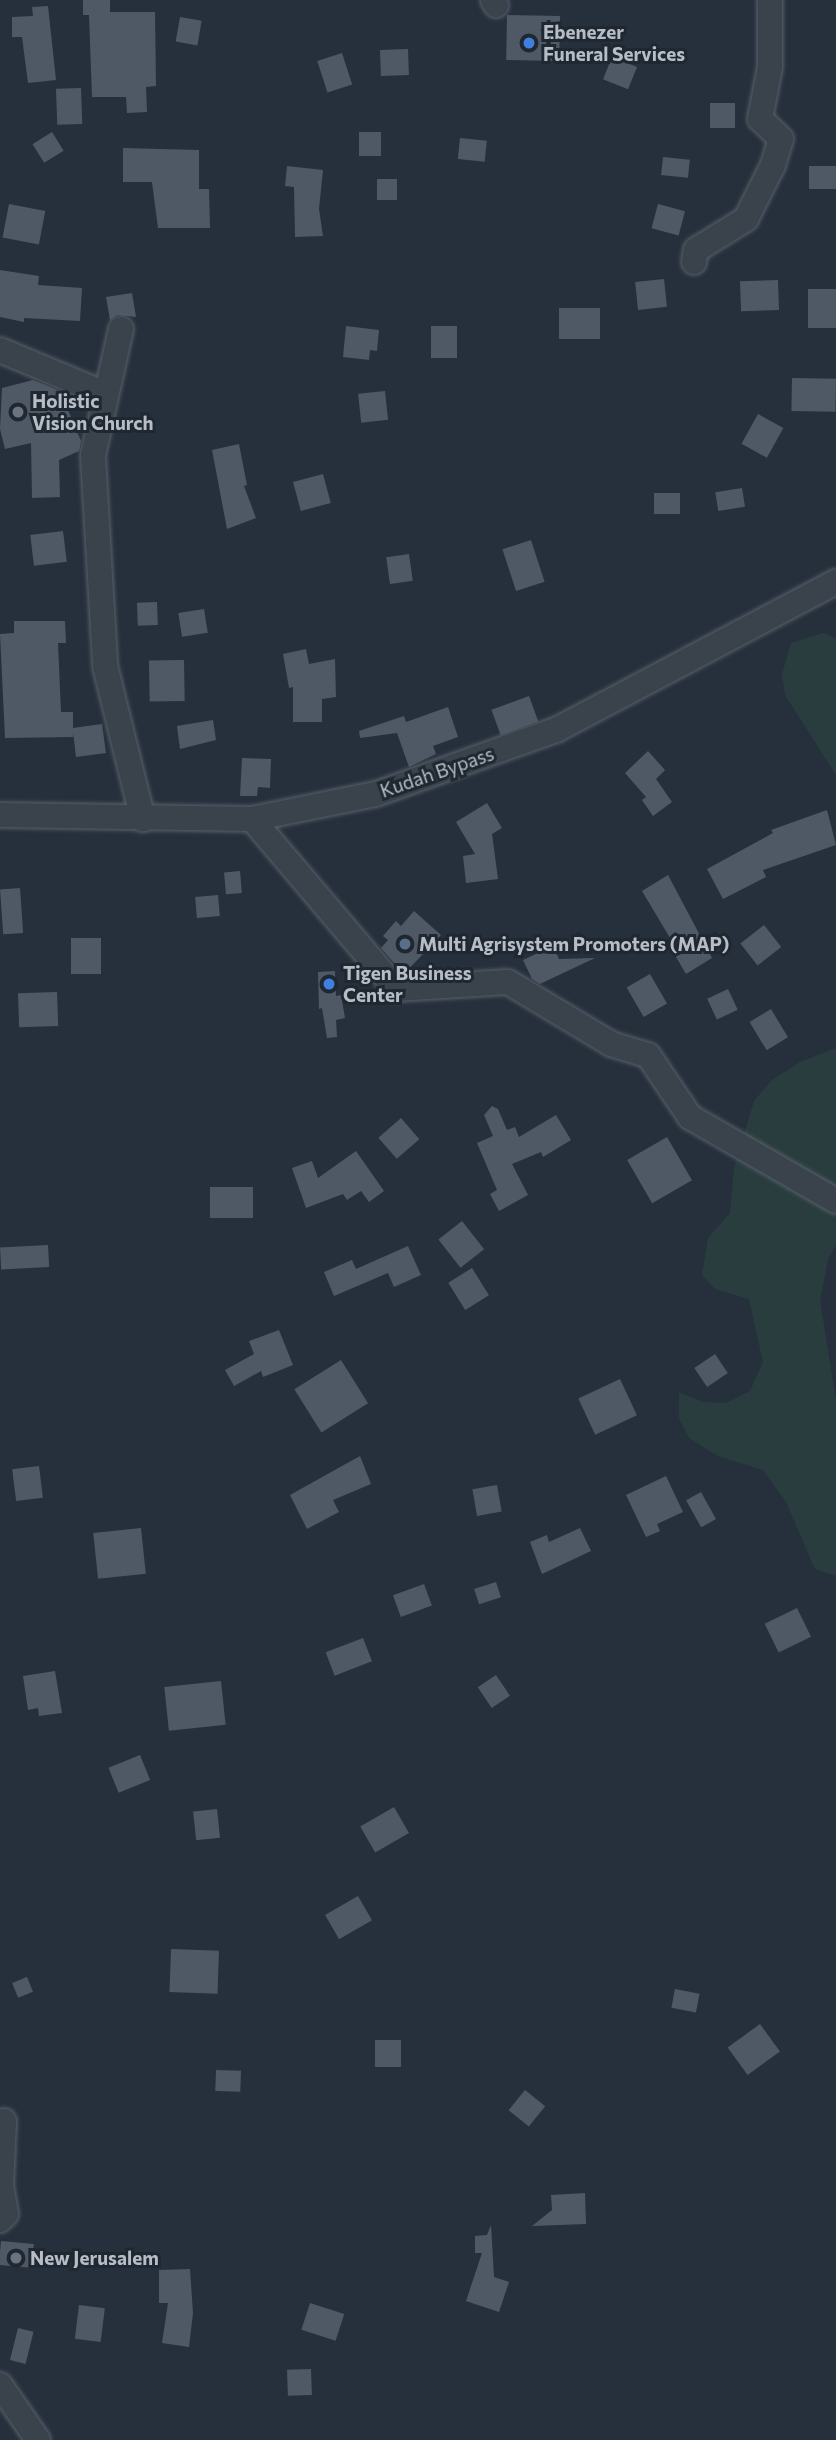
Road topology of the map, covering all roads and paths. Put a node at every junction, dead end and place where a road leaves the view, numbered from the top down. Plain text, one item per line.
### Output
1 (770, 0) edge
2 (694, 262) dead end
3 (121, 329) dead end
4 (0, 351) edge
5 (105, 394) junction
6 (836, 582) edge
7 (0, 815) edge
8 (143, 819) junction
9 (252, 819) junction
10 (836, 1201) edge
11 (4, 2121) dead end
12 (0, 2220) edge
13 (0, 2385) edge
14 (38, 2440) edge

1 - 2 street
3 - 5 street
4 - 5 street
5 - 8 street
6 - 9 street, Kudah Bypass
7 - 8 street, Kudah Bypass
8 - 9 street, Kudah Bypass
9 - 10 street
11 - 12 street
13 - 14 street

